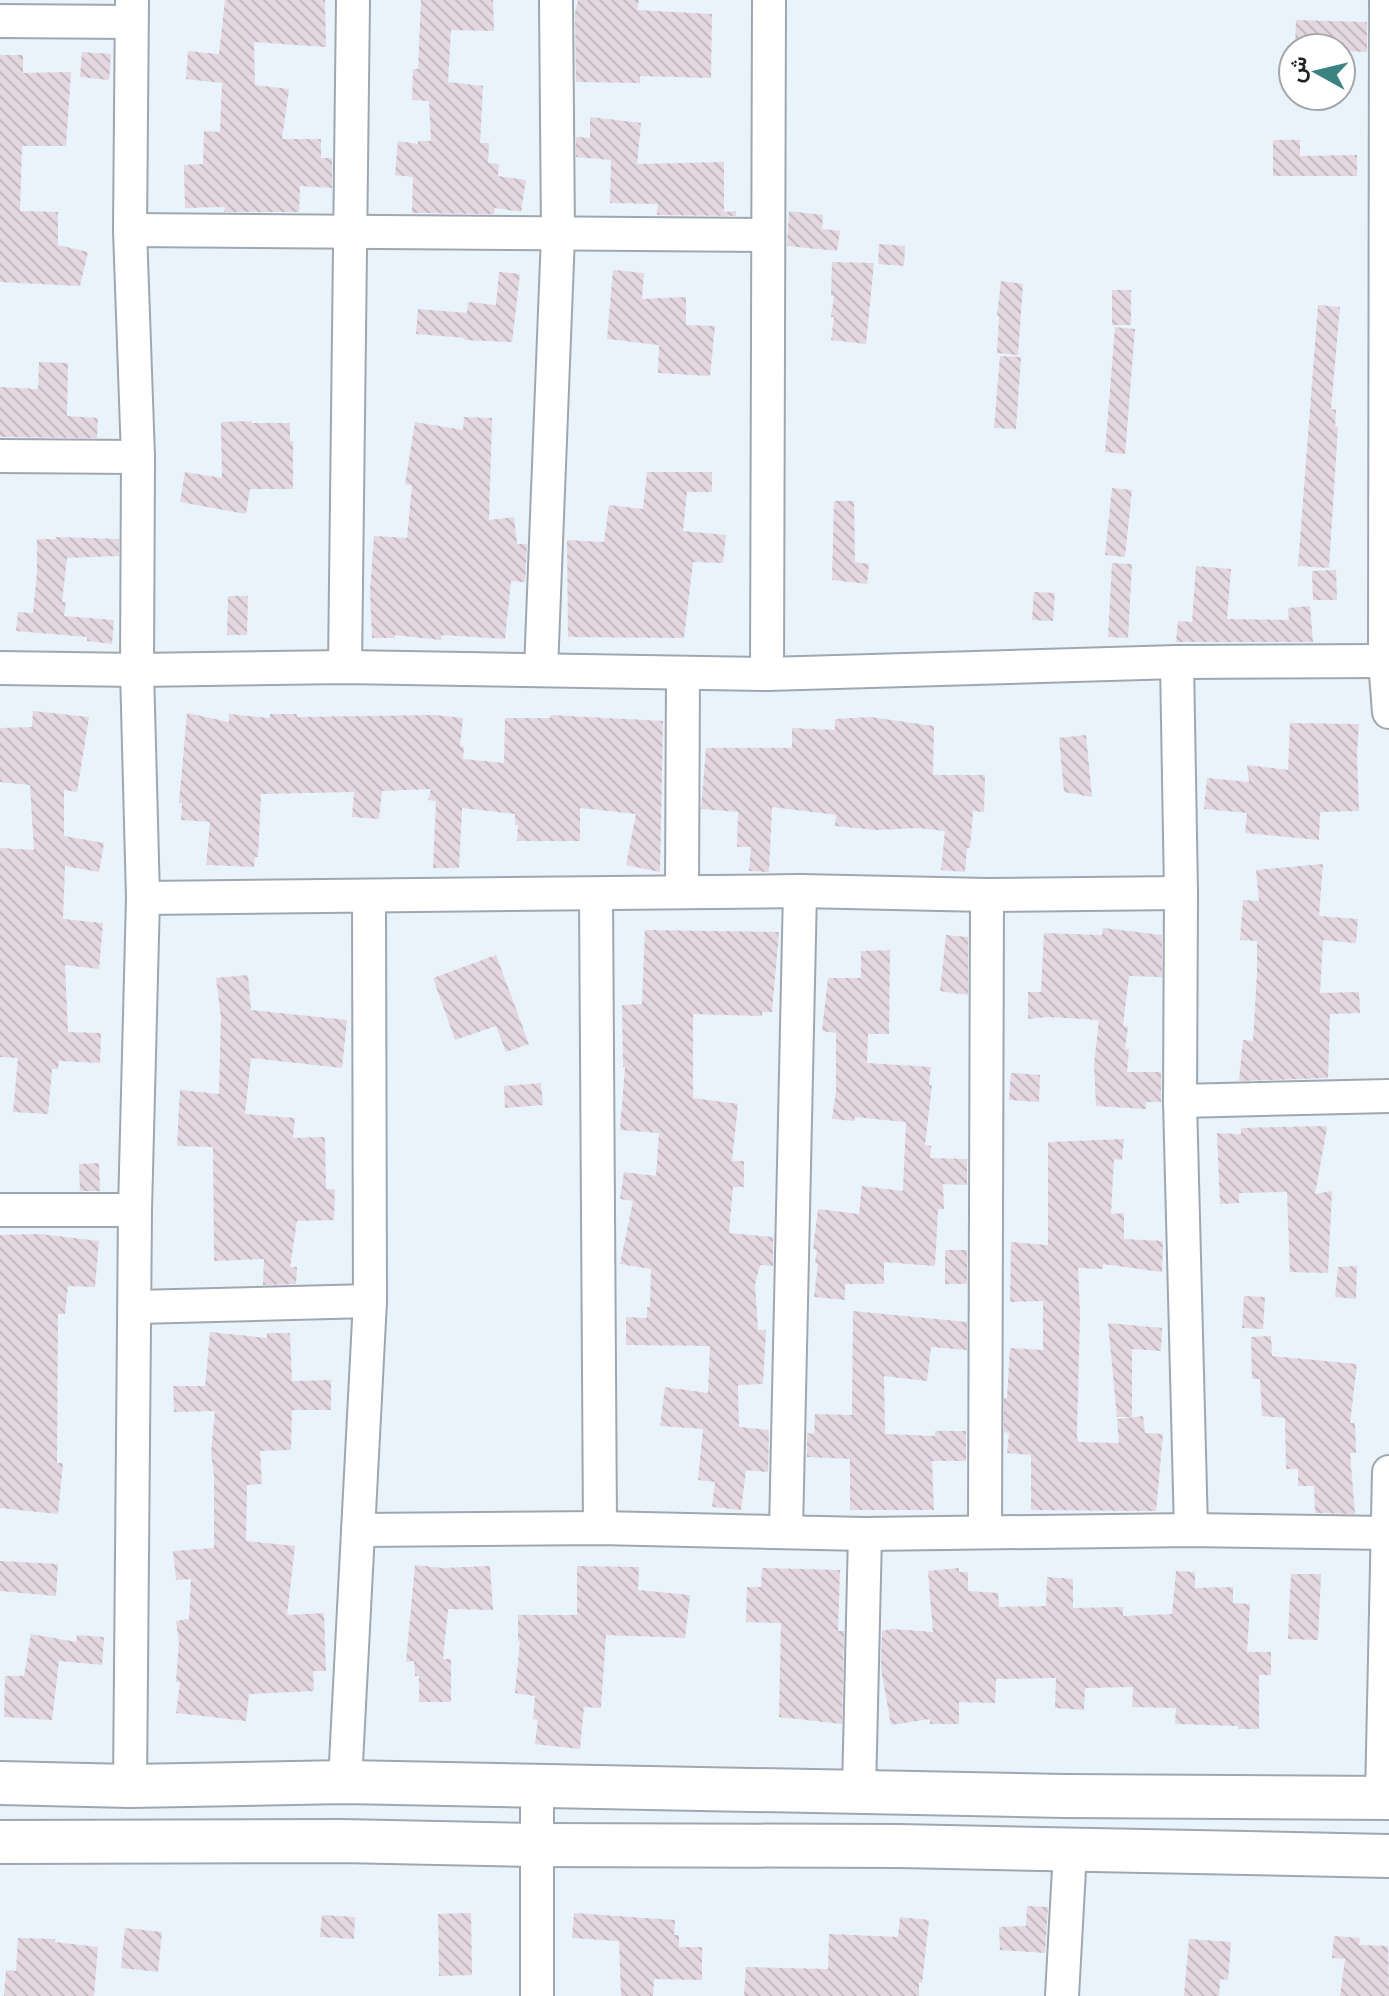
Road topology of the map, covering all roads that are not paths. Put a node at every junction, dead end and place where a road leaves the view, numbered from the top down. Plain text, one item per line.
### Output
1 (353, 0) edge
2 (556, 0) edge
3 (769, 0) edge
4 (1386, 0) edge
5 (132, 11) edge
6 (0, 21) edge
7 (130, 230) junction
8 (351, 233) junction
9 (558, 235) junction
10 (767, 235) junction
11 (1387, 343) edge
12 (0, 456) edge
13 (138, 457) junction
14 (1385, 661) junction
15 (1177, 662) junction
16 (345, 667) junction
17 (0, 668) edge
18 (137, 670) junction
19 (541, 670) junction
20 (683, 673) junction
21 (767, 674) junction
22 (1389, 712) edge
23 (800, 891) junction
24 (682, 892) junction
25 (1181, 893) junction
26 (596, 895) junction
27 (987, 895) junction
28 (369, 897) junction
29 (143, 898) junction
30 (1389, 1096) edge
31 (1180, 1101) junction
32 (0, 1210) edge
33 (135, 1210) junction
34 (370, 1301) junction
35 (136, 1307) junction
36 (1389, 1472) edge
37 (600, 1528) junction
38 (358, 1530) junction
39 (1191, 1530) junction
40 (786, 1531) junction
41 (985, 1531) junction
42 (1388, 1533) edge
43 (865, 1534) junction
44 (345, 1782) junction
45 (0, 1783) edge
46 (130, 1786) junction
47 (537, 1787) junction
48 (859, 1791) junction
49 (1386, 1798) edge
50 (0, 1842) edge
51 (536, 1845) junction
52 (1070, 1851) junction
53 (1389, 1856) edge
54 (537, 1996) edge
55 (1062, 1996) edge

1 - 8 street
2 - 9 street
3 - 10 street
4 - 11 street
5 - 6 street
5 - 7 street
7 - 8 street
7 - 13 street
8 - 9 street
8 - 16 street
9 - 10 street
9 - 19 street
10 - 21 street
11 - 14 street
12 - 13 street
13 - 18 street
14 - 15 street
14 - 22 street
15 - 21 street
15 - 25 street
16 - 18 street
16 - 19 street
17 - 18 street
18 - 29 street
19 - 20 street
20 - 21 street
20 - 24 street
23 - 24 street
23 - 27 street
23 - 40 street
24 - 26 street
25 - 27 street
25 - 31 street
26 - 28 street
26 - 37 street
27 - 41 street
28 - 29 street
28 - 34 street
29 - 33 street
30 - 31 street
31 - 39 street
32 - 33 street
33 - 35 street
34 - 35 street
34 - 38 street
35 - 46 street
36 - 42 street
37 - 38 street
37 - 40 street
38 - 44 street
39 - 41 street
39 - 42 street
40 - 43 street
41 - 43 street
42 - 49 street
43 - 48 street
44 - 46 main road
44 - 47 main road
45 - 46 main road
47 - 48 main road
47 - 51 street
48 - 49 main road
50 - 51 main road
51 - 52 main road
51 - 54 street
52 - 53 main road
52 - 55 street

